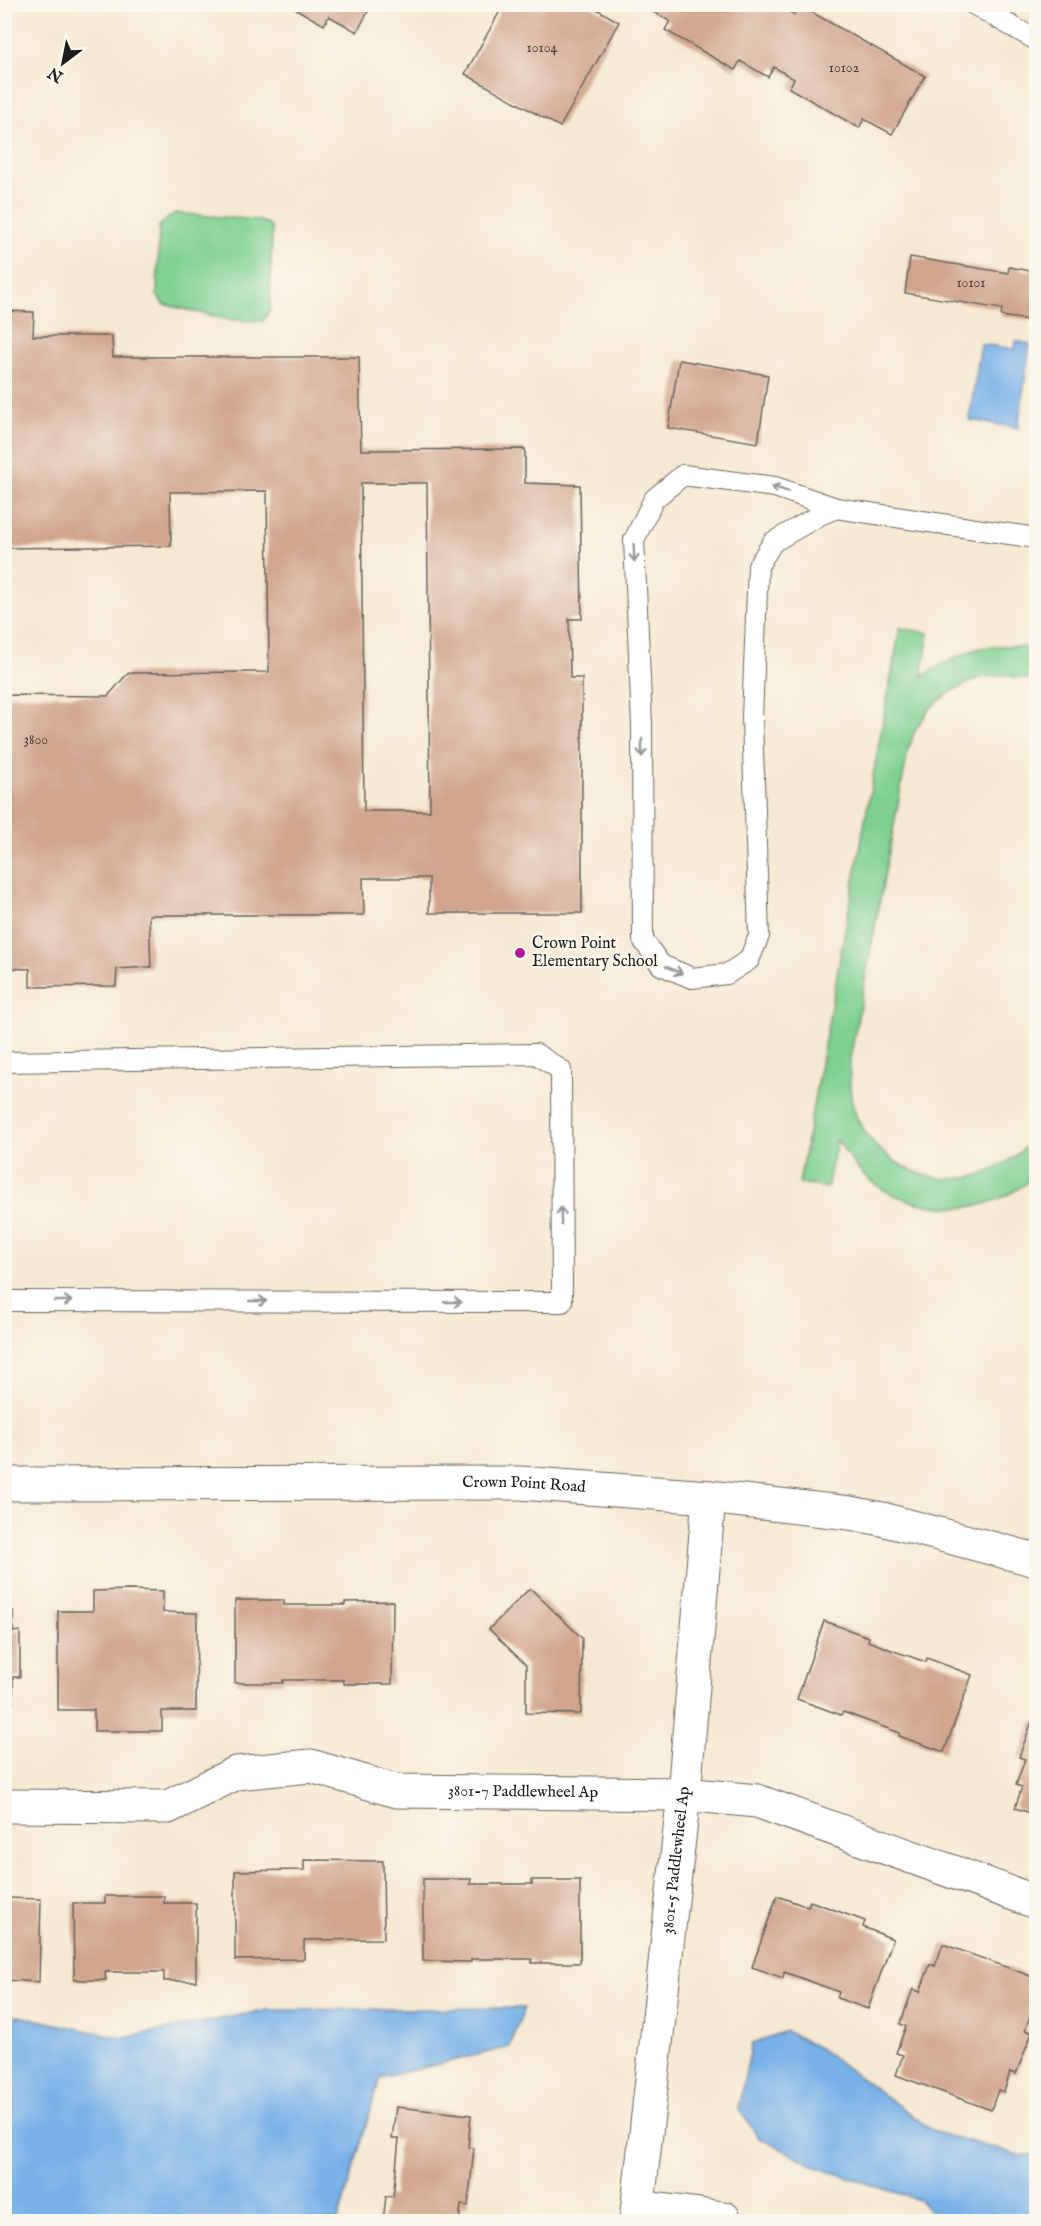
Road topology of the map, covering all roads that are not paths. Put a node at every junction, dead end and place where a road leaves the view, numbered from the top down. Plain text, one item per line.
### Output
1 (973, 4) edge
2 (1036, 40) edge
3 (836, 508) junction
4 (1036, 538) edge
5 (4, 1062) edge
6 (4, 1301) edge
7 (4, 1484) edge
8 (709, 1497) junction
9 (1036, 1560) edge
10 (684, 1794) junction
11 (4, 1806) edge
12 (1036, 1902) edge
13 (637, 2214) edge
14 (723, 2222) edge

1 - 2 lane
3 -> 3 lane
3 - 4 lane
6 -> 5 lane
7 - 8 street, Crown Point Road
8 - 9 street, Crown Point Road
8 - 10 street, 3801-5 Paddlewheel Ap
10 - 11 street, 3801-7 Paddlewheel Ap
10 - 12 street, 3801-7 Paddlewheel Ap
10 - 13 street, 3801-5 Paddlewheel Ap
13 - 14 street

